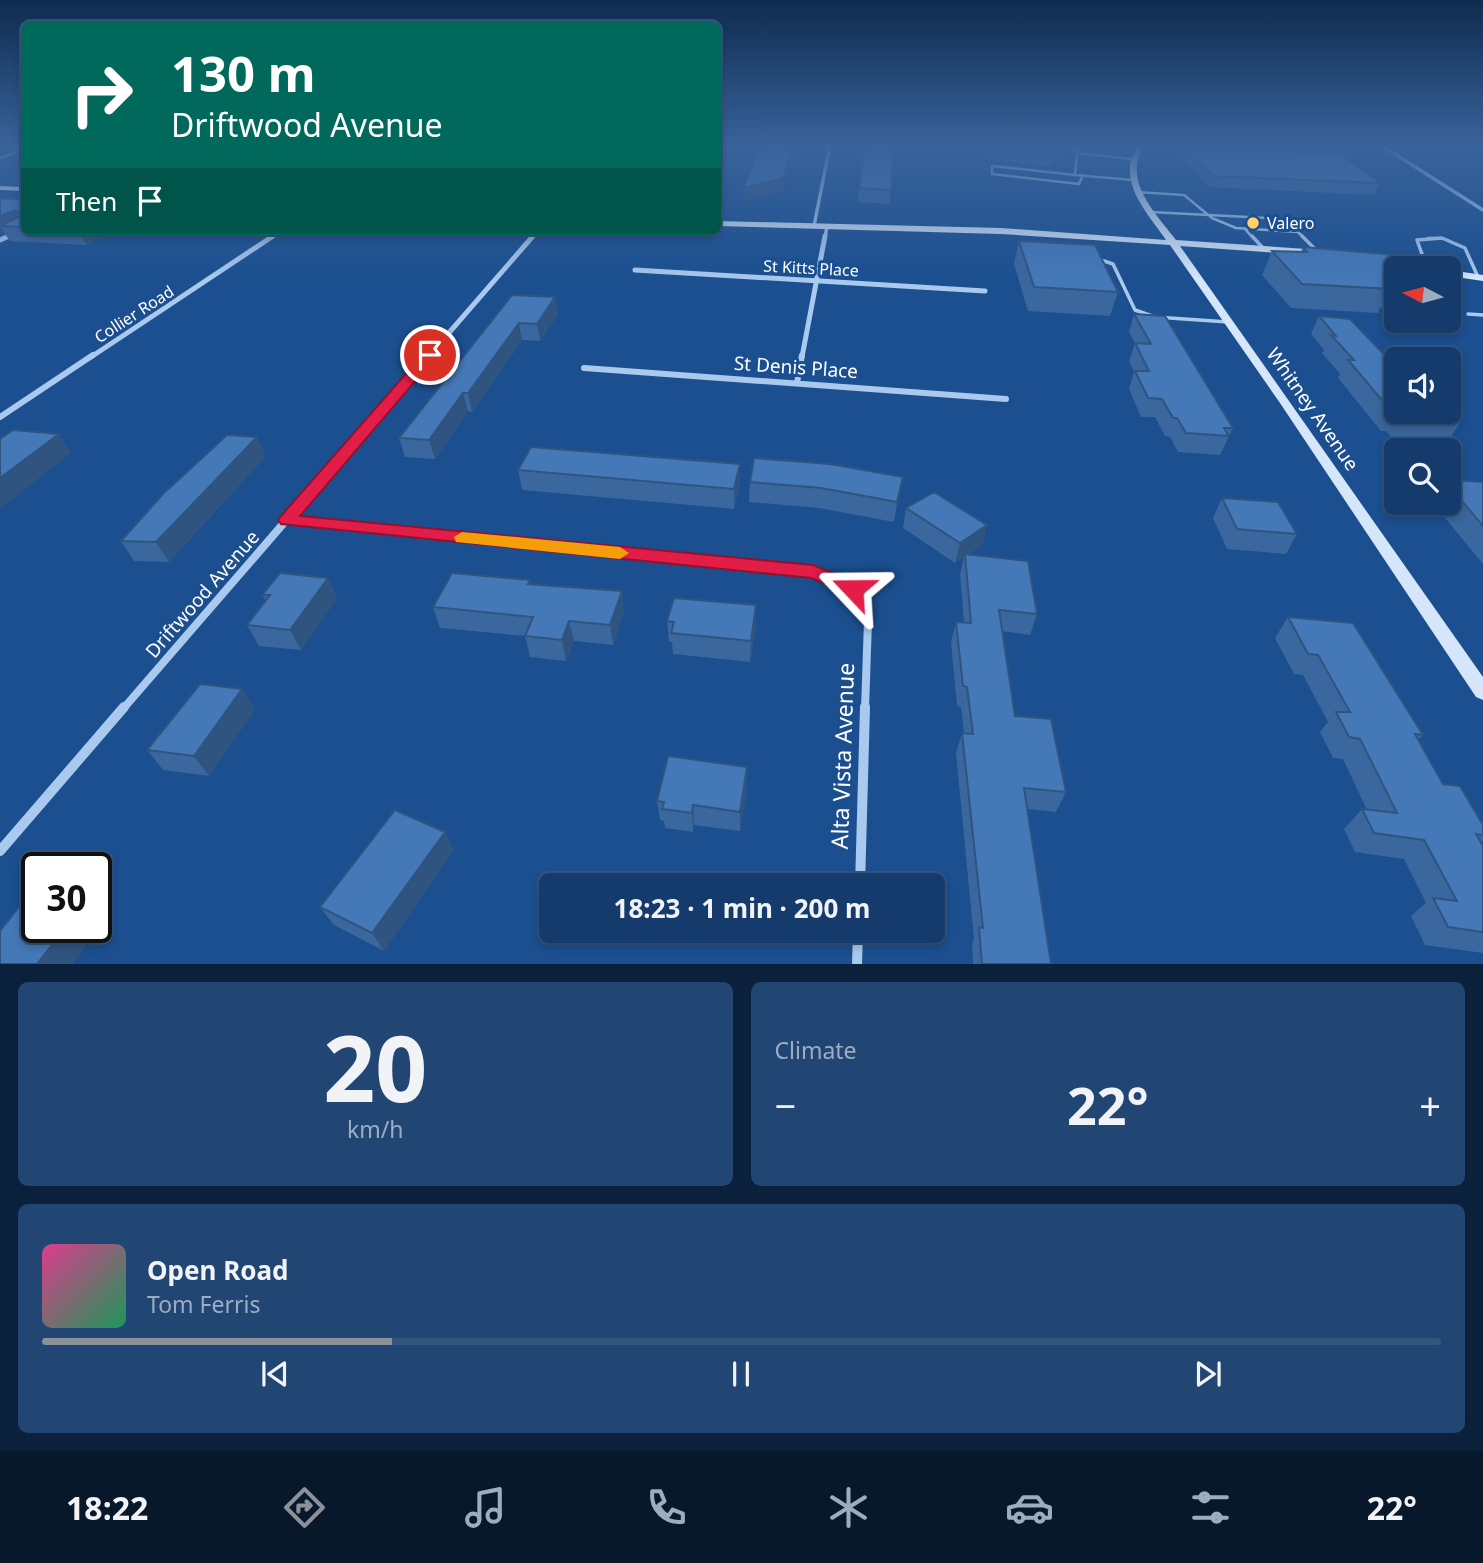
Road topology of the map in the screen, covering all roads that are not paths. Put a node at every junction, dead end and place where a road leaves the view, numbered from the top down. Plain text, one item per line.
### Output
1 (821, 190) edge
2 (1452, 190) edge
3 (1138, 192) joint
4 (1483, 210) edge
5 (1152, 212) junction
6 (1203, 214) junction
7 (1226, 216) junction
8 (1248, 217) junction
9 (1234, 219) dead end
10 (1255, 220) dead end
11 (721, 224) edge
12 (814, 226) junction
13 (827, 226) junction
14 (1251, 227) dead end
15 (1273, 228) dead end
16 (1245, 229) junction
17 (21, 230) edge
18 (1256, 230) junction
19 (1279, 231) junction
20 (1299, 232) junction
21 (275, 235) edge
22 (534, 235) edge
23 (0, 240) edge
24 (1171, 241) junction
25 (1264, 248) junction
26 (1318, 253) junction
27 (1332, 255) edge
28 (1423, 256) edge
29 (1096, 259) edge
30 (1372, 260) edge
31 (1384, 262) edge
32 (635, 270) dead end
33 (1461, 274) edge
34 (1481, 278) edge
35 (816, 281) junction
36 (985, 291) dead end
37 (1468, 314) dead end
38 (1483, 315) edge
39 (1228, 321) junction
40 (584, 368) dead end
41 (797, 383) junction
42 (1006, 399) dead end
43 (0, 417) edge
44 (287, 520) junction
45 (1483, 692) edge
46 (0, 851) edge
47 (860, 873) edge
48 (858, 943) edge
49 (857, 964) edge

1 - 12 street
2 - 4 street
3 - 5 main road, Whitney Avenue
3 - 6 lane
5 - 6 lane
5 - 24 main road, Whitney Avenue
6 - 7 lane
6 - 16 lane
7 - 8 lane
7 - 9 lane
8 - 10 lane
8 - 20 lane
11 - 12 main road
12 - 13 main road
13 - 24 main road
13 - 35 street
14 - 18 lane
15 - 19 lane
16 - 18 lane
16 - 25 lane
17 - 23 street
18 - 19 lane
19 - 20 lane
20 - 26 lane
21 - 43 street, Collier Road
22 - 44 street, Driftwood Avenue
24 - 25 main road
24 - 39 main road, Whitney Avenue
25 - 26 main road
26 - 27 main road
28 - 34 lane
29 - 39 lane
30 - 31 main road
32 - 35 street, St Kitts Place
33 - 34 main road
35 - 36 street, St Kitts Place
35 - 41 street
37 - 38 lane
39 - 45 main road, Whitney Avenue
40 - 41 street, St Denis Place
41 - 42 street, St Denis Place
44 - 46 street, Driftwood Avenue
44 - 47 street, Alta Vista Avenue
48 - 49 street

